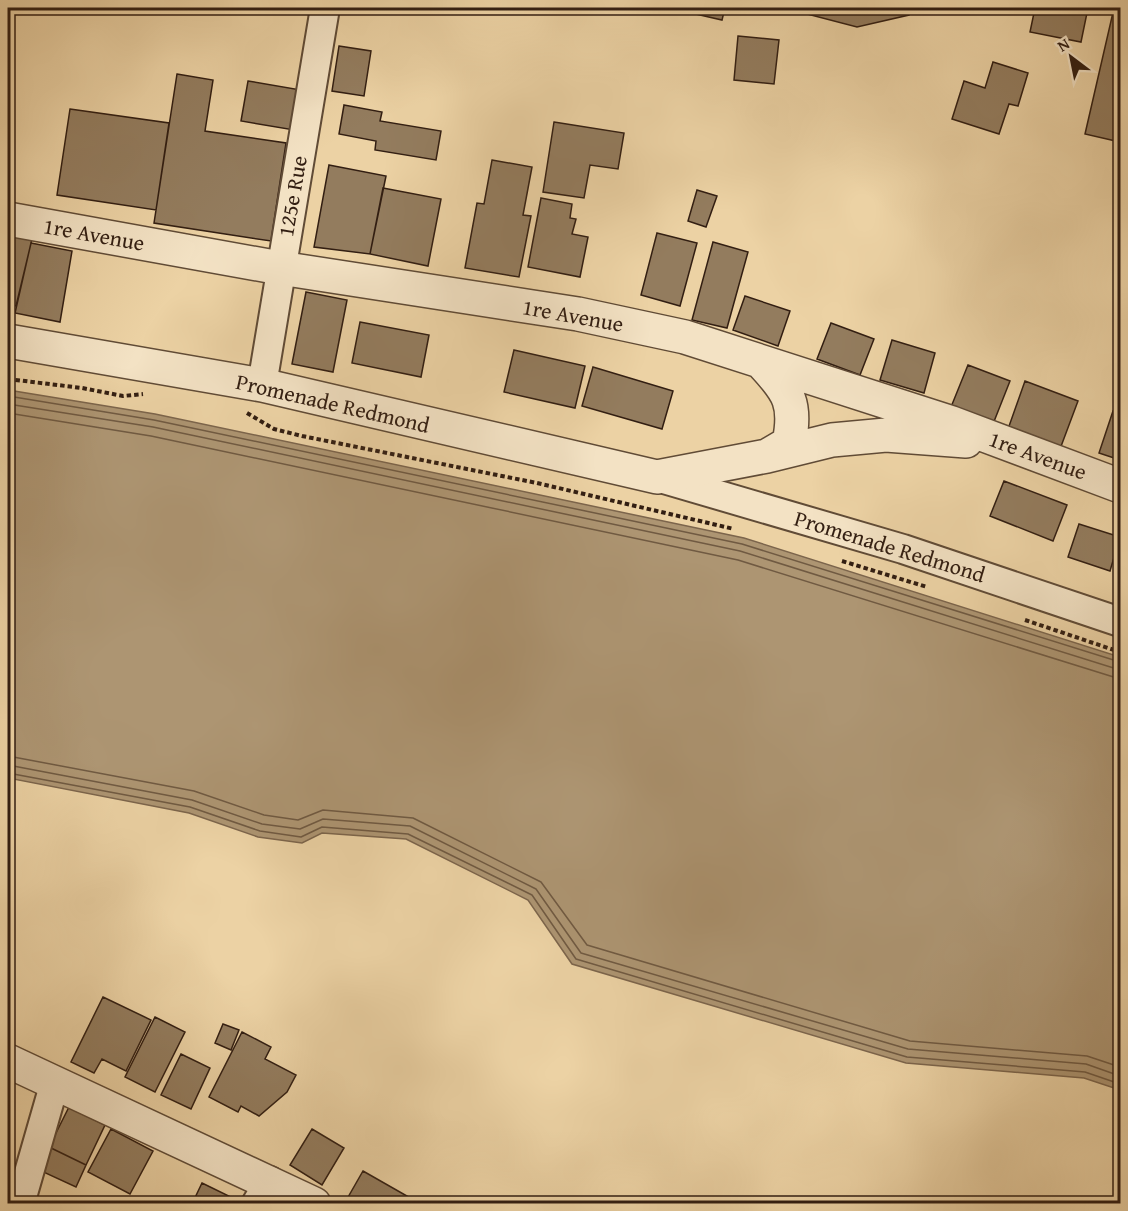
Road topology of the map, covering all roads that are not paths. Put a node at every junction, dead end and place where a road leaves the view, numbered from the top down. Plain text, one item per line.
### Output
1 (325, 8) edge
2 (8, 219) edge
3 (280, 268) junction
4 (8, 341) edge
5 (763, 364) junction
6 (254, 399) junction
7 (1013, 446) junction
8 (767, 456) junction
9 (657, 477) junction
10 (1120, 486) edge
11 (1120, 622) edge
12 (8, 1061) edge
13 (55, 1082) junction
14 (263, 1192) edge
15 (20, 1203) edge
16 (314, 1203) edge

1 - 3 street, 125e Rue
2 - 3 street, 1re Avenue
3 - 5 street, 1re Avenue
3 - 6 street, 125e Rue
4 - 6 street, Promenade Redmond
5 - 7 street, 1re Avenue
5 - 8 street, Promenade Redmond
6 - 9 street, Promenade Redmond
7 - 8 street, Promenade Redmond
7 - 10 street, 1re Avenue
8 - 9 street, Promenade Redmond
9 - 11 street, Promenade Redmond
12 - 13 street
13 - 14 street
13 - 15 street
14 - 16 street

